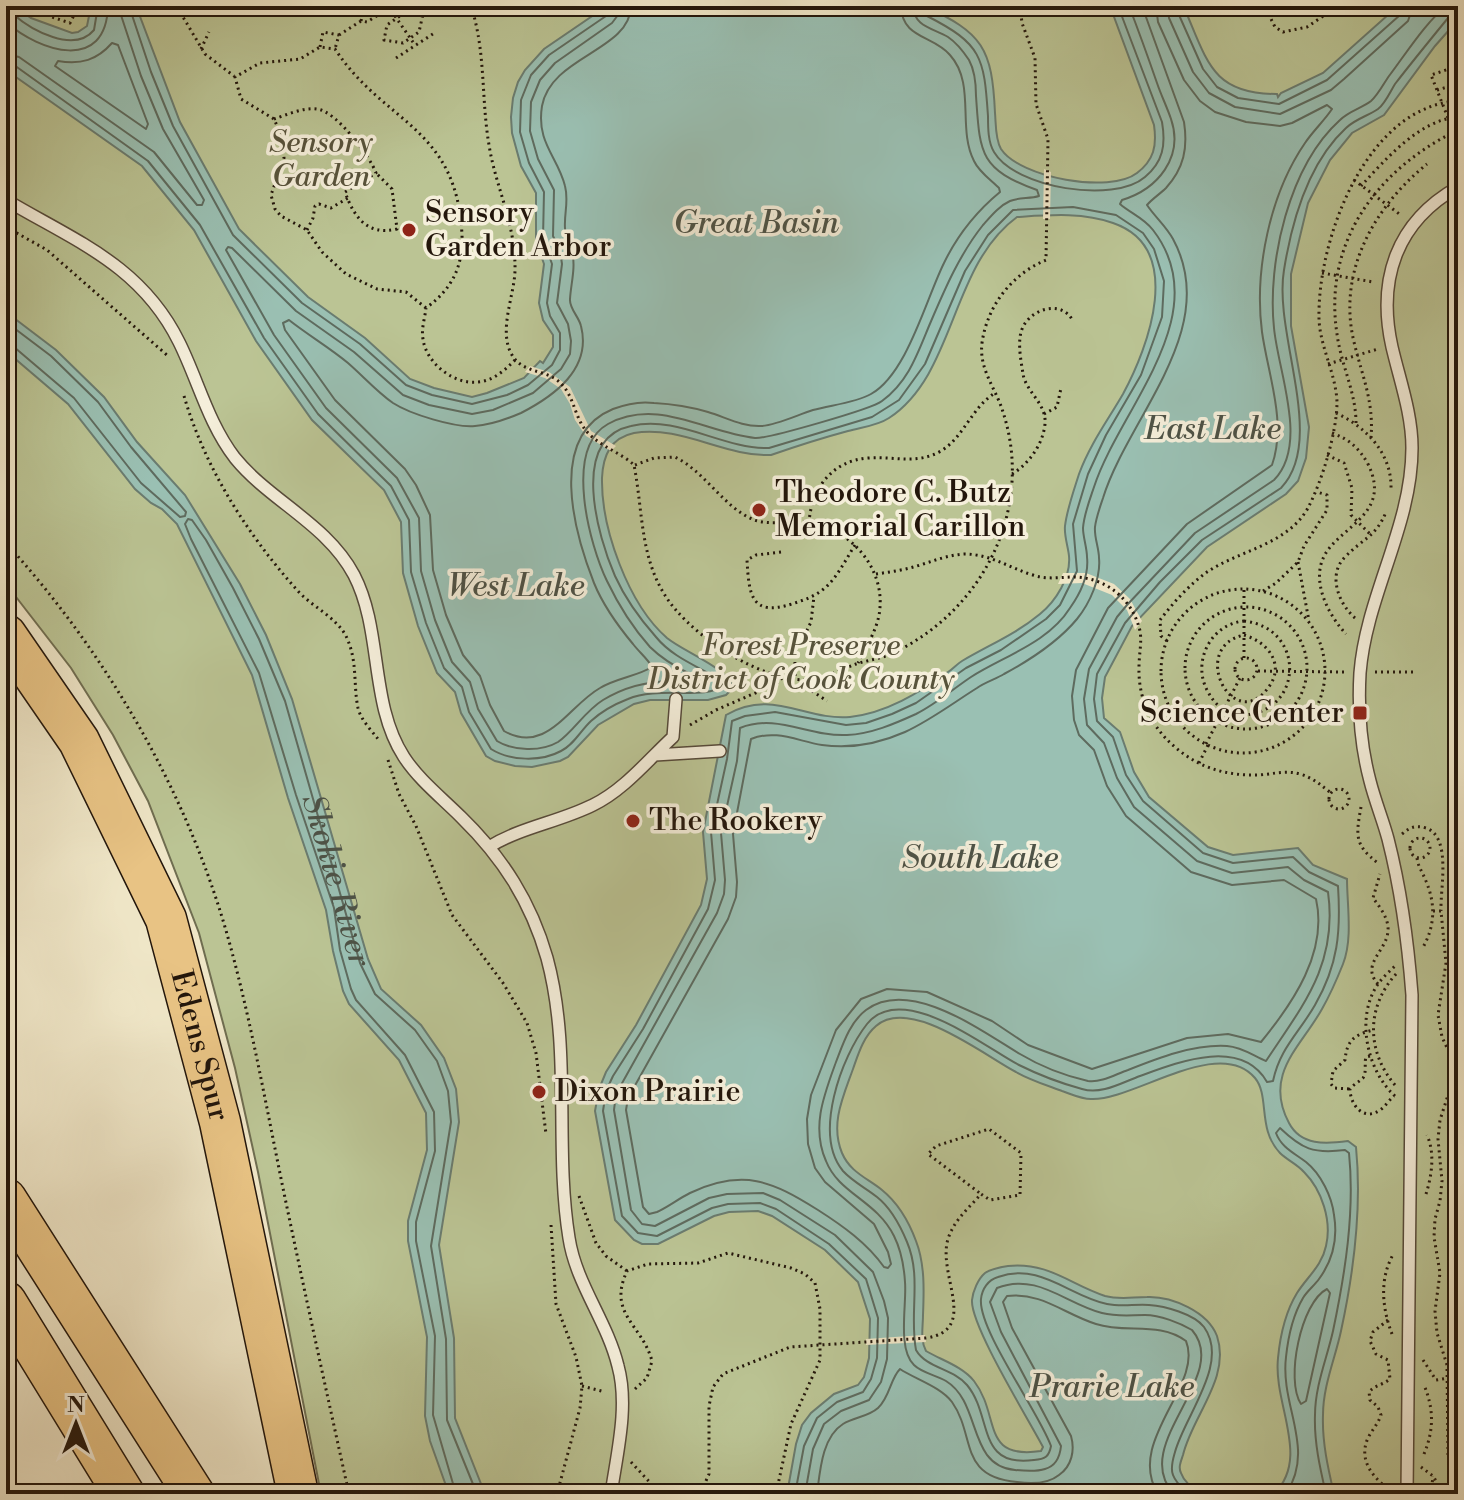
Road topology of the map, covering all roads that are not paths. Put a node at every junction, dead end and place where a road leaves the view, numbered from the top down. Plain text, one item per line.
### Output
1 (1458, 187) edge
2 (6, 200) edge
3 (6, 635) edge
4 (676, 699) dead end
5 (720, 751) dead end
6 (655, 755) junction
7 (489, 847) junction
8 (6, 1199) edge
9 (6, 1302) edge
10 (6, 1342) edge
11 (110, 1494) edge
12 (124, 1494) edge
13 (194, 1494) edge
14 (298, 1494) edge
15 (611, 1494) edge
16 (1407, 1494) edge

1 - 16 lane
2 - 7 lane
3 - 14 highway, Edens Spur
4 - 6 lane
5 - 6 lane
6 - 7 lane
7 - 15 lane
8 - 13 highway
9 - 12 highway
10 - 11 highway

